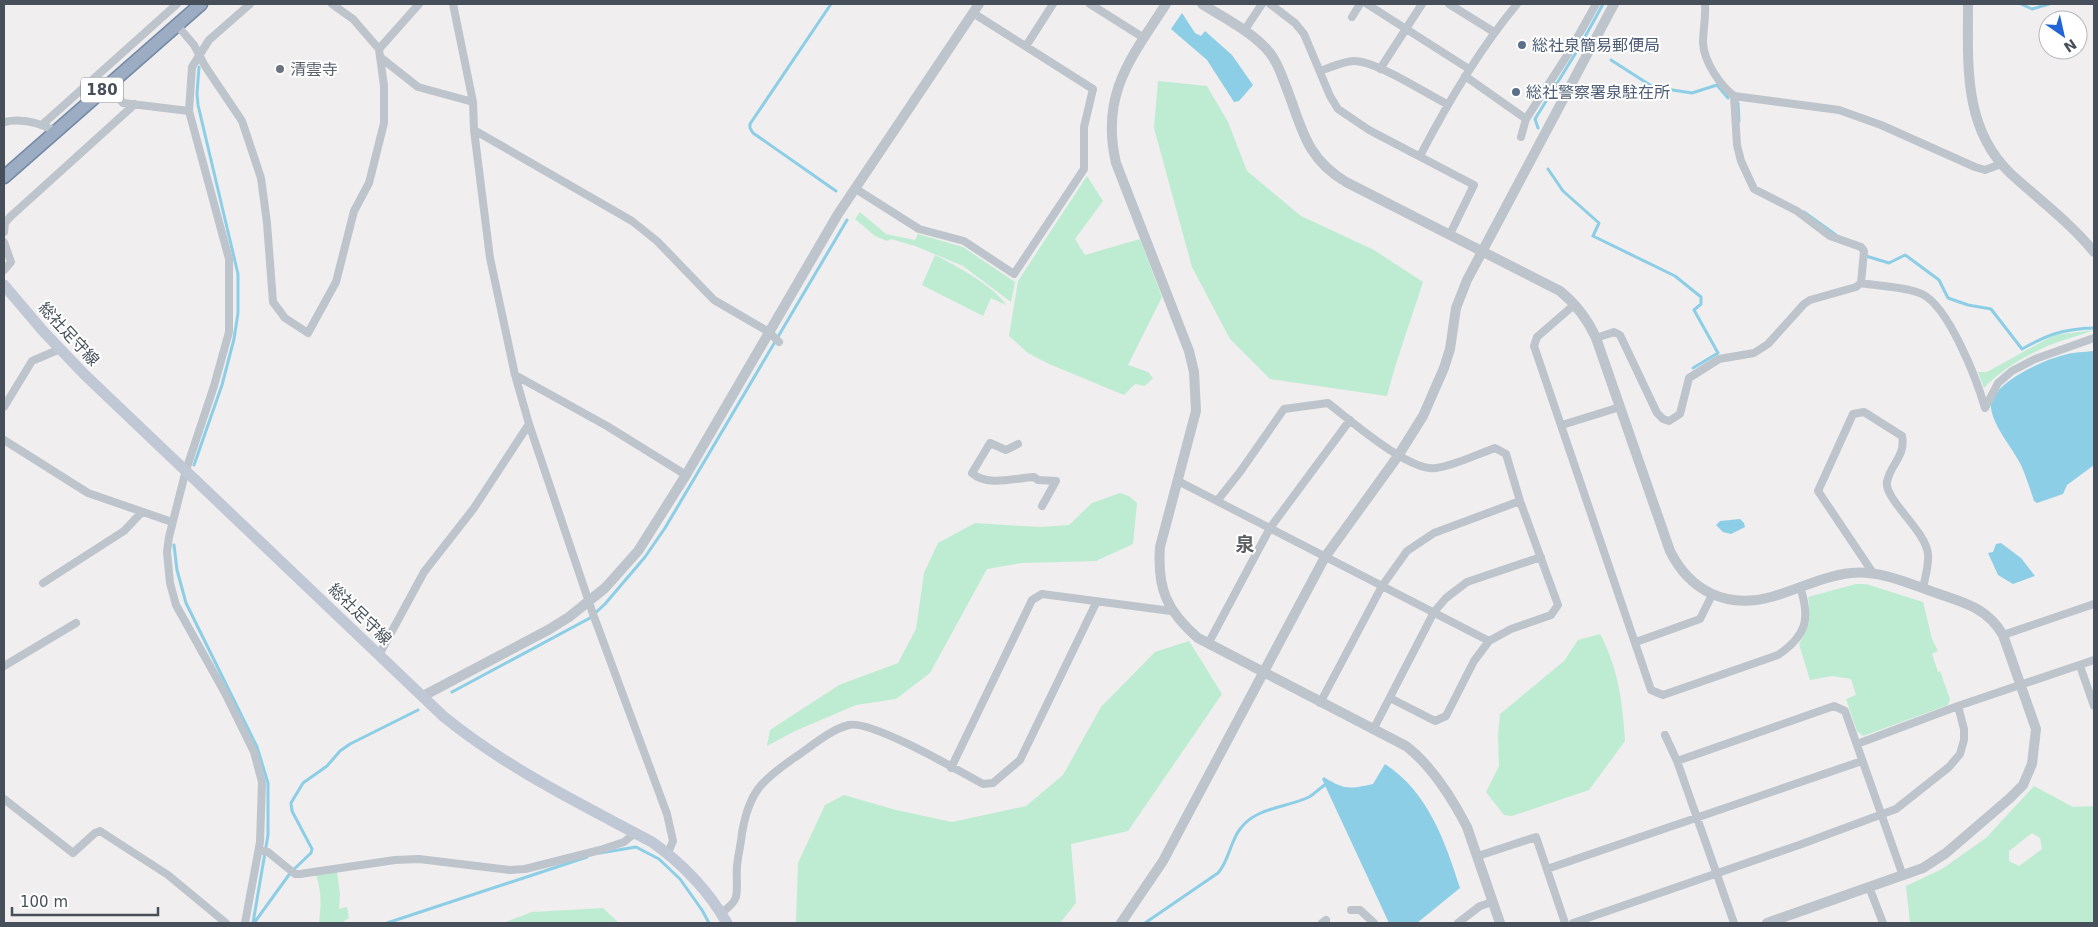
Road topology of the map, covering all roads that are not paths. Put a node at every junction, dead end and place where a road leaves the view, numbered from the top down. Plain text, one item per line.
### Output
1 (177, 4) edge
2 (250, 4) edge
3 (332, 4) edge
4 (419, 4) edge
5 (453, 4) edge
6 (979, 4) edge
7 (1053, 4) edge
8 (1090, 4) edge
9 (1166, 4) edge
10 (1202, 4) edge
11 (1262, 4) edge
12 (1270, 4) edge
13 (1360, 4) edge
14 (1367, 4) edge
15 (1422, 4) edge
16 (1449, 4) edge
17 (1517, 4) edge
18 (1596, 4) edge
19 (1614, 4) edge
20 (1705, 4) edge
21 (1968, 4) edge
22 (199, 5) edge
23 (973, 13) junction
24 (1352, 17) dead end
25 (177, 25) junction
26 (1406, 29) junction
27 (1244, 31) junction
28 (1494, 32) junction
29 (1144, 38) junction
30 (1026, 46) junction
31 (380, 53) junction
32 (199, 54) junction
33 (1380, 69) junction
34 (1320, 71) junction
35 (1467, 73) junction
36 (107, 86) junction
37 (1557, 87) junction
38 (1734, 96) junction
39 (473, 102) junction
40 (135, 104) junction
41 (1447, 104) junction
42 (189, 111) junction
43 (1526, 120) junction
44 (4, 122) edge
45 (43, 124) junction
46 (474, 130) junction
47 (55, 131) junction
48 (1521, 137) dead end
49 (1420, 156) junction
50 (2002, 164) junction
51 (4, 177) edge
52 (856, 189) junction
53 (4, 232) edge
54 (1450, 234) junction
55 (4, 242) edge
56 (1482, 252) junction
57 (2094, 252) edge
58 (4, 270) edge
59 (1861, 283) junction
60 (4, 285) edge
61 (1575, 304) junction
62 (775, 337) junction
63 (1596, 338) junction
64 (2094, 338) edge
65 (60, 349) junction
66 (515, 374) junction
67 (1620, 406) junction
68 (4, 407) edge
69 (1350, 420) junction
70 (529, 424) junction
71 (1562, 425) junction
72 (4, 440) edge
73 (1018, 444) dead end
74 (1398, 456) junction
75 (186, 470) junction
76 (686, 475) junction
77 (1178, 481) junction
78 (1217, 501) junction
79 (1520, 501) junction
80 (1042, 506) dead end
81 (141, 513) junction
82 (172, 522) junction
83 (1270, 528) junction
84 (1325, 557) junction
85 (1541, 557) junction
86 (1873, 572) junction
87 (43, 583) dead end
88 (1382, 586) junction
89 (1800, 587) junction
90 (1923, 588) junction
91 (1712, 595) junction
92 (589, 602) junction
93 (1096, 603) junction
94 (2094, 604) edge
95 (1171, 611) junction
96 (1434, 612) junction
97 (76, 623) dead end
98 (2004, 636) junction
99 (1489, 641) junction
100 (1636, 642) junction
101 (1208, 644) junction
102 (379, 655) junction
103 (2094, 660) edge
104 (4, 666) edge
105 (2080, 666) junction
106 (1263, 673) junction
107 (2022, 685) junction
108 (423, 696) junction
109 (1390, 698) junction
110 (1320, 703) junction
111 (1958, 706) junction
112 (2094, 706) edge
113 (1373, 730) junction
114 (1666, 735) dead end
115 (1856, 744) junction
116 (1677, 761) junction
117 (1862, 761) junction
118 (951, 768) junction
119 (4, 799) edge
120 (1882, 815) junction
121 (1696, 817) junction
122 (635, 833) junction
123 (263, 850) junction
124 (668, 853) junction
125 (1478, 856) junction
126 (1547, 870) junction
127 (1716, 874) junction
128 (1903, 876) junction
129 (1870, 887) junction
130 (1492, 902) junction
131 (1350, 910) dead end
132 (724, 918) edge
133 (226, 923) edge
134 (245, 923) edge
135 (1121, 923) edge
136 (1374, 923) edge
137 (1458, 923) edge
138 (1500, 923) edge
139 (1565, 923) edge
140 (1573, 923) edge
141 (1734, 923) edge
142 (1767, 923) edge
143 (1883, 923) edge

1 - 45 street
2 - 32 street
3 - 31 street
4 - 31 street
5 - 39 street
6 - 23 street
7 - 30 street
8 - 29 street
9 - 29 street
10 - 27 street
11 - 27 street
12 - 34 street
13 - 24 street
14 - 26 street
15 - 26 street
16 - 28 street
17 - 28 street
18 - 37 street
19 - 37 street
20 - 38 street
21 - 50 street
22 - 25 highway, 180
23 - 30 street
23 - 52 street
25 - 32 street
25 - 36 highway, 180
26 - 33 street
26 - 35 street
27 - 54 street
28 - 35 street
29 - 77 street
30 - 52 street
31 - 32 street
31 - 39 street
32 - 42 street
33 - 34 street
33 - 41 street
34 - 49 street
35 - 41 street
35 - 43 street
36 - 40 street
36 - 47 highway, 180
37 - 43 street
37 - 56 street
38 - 50 street
38 - 59 street
39 - 46 street
40 - 42 street
40 - 53 street
41 - 49 street
42 - 75 street
43 - 48 street
44 - 45 street
45 - 47 street
46 - 62 street
46 - 66 street
47 - 51 highway, 180
49 - 54 street
50 - 57 street
52 - 62 street
54 - 56 street
55 - 58 street
56 - 61 street
56 - 74 street
59 - 63 street
59 - 64 street
60 - 65 main road, 総社足守線
61 - 63 street
61 - 71 street
62 - 76 street
63 - 67 street
65 - 68 street
65 - 75 main road, 総社足守線
66 - 70 street
66 - 76 street
67 - 71 street
67 - 91 street
69 - 74 street
69 - 78 street
69 - 83 street
70 - 92 street
70 - 102 street
71 - 100 street
72 - 81 street
73 - 80 street
74 - 79 street
74 - 84 street
75 - 82 street
75 - 102 main road, 総社足守線
76 - 92 street
77 - 78 street
77 - 95 street
78 - 83 street
79 - 85 street
79 - 88 street
81 - 82 street
81 - 87 street
82 - 123 street
83 - 84 street
83 - 101 street
84 - 88 street
84 - 106 street
85 - 96 street
85 - 99 street
86 - 89 street
86 - 90 street
86 - 90 street
88 - 96 street
88 - 110 street
89 - 91 street
89 - 100 street
90 - 98 street
91 - 100 street
92 - 108 street
92 - 124 street
93 - 95 street
93 - 118 street
93 - 118 street
94 - 98 street
95 - 101 street
96 - 99 street
96 - 109 street
97 - 104 street
98 - 107 street
99 - 109 street
101 - 106 street
102 - 108 main road, 総社足守線
103 - 105 street
105 - 107 street
105 - 112 street
106 - 110 street
106 - 135 street
107 - 111 street
107 - 128 street
108 - 122 main road, 総社足守線
109 - 113 street
110 - 113 street
111 - 115 street
111 - 120 street
113 - 125 street
114 - 116 street
115 - 116 street
115 - 117 street
116 - 121 street
117 - 120 street
117 - 121 street
118 - 132 street
119 - 133 street
120 - 127 street
120 - 128 street
121 - 126 street
121 - 127 street
122 - 123 street
122 - 124 main road, 総社足守線
123 - 134 street
124 - 132 main road, 総社足守線
125 - 126 street
125 - 130 street
126 - 139 street
127 - 140 street
127 - 141 street
128 - 129 street
129 - 142 street
129 - 143 street
130 - 137 street
130 - 138 street
131 - 136 street

